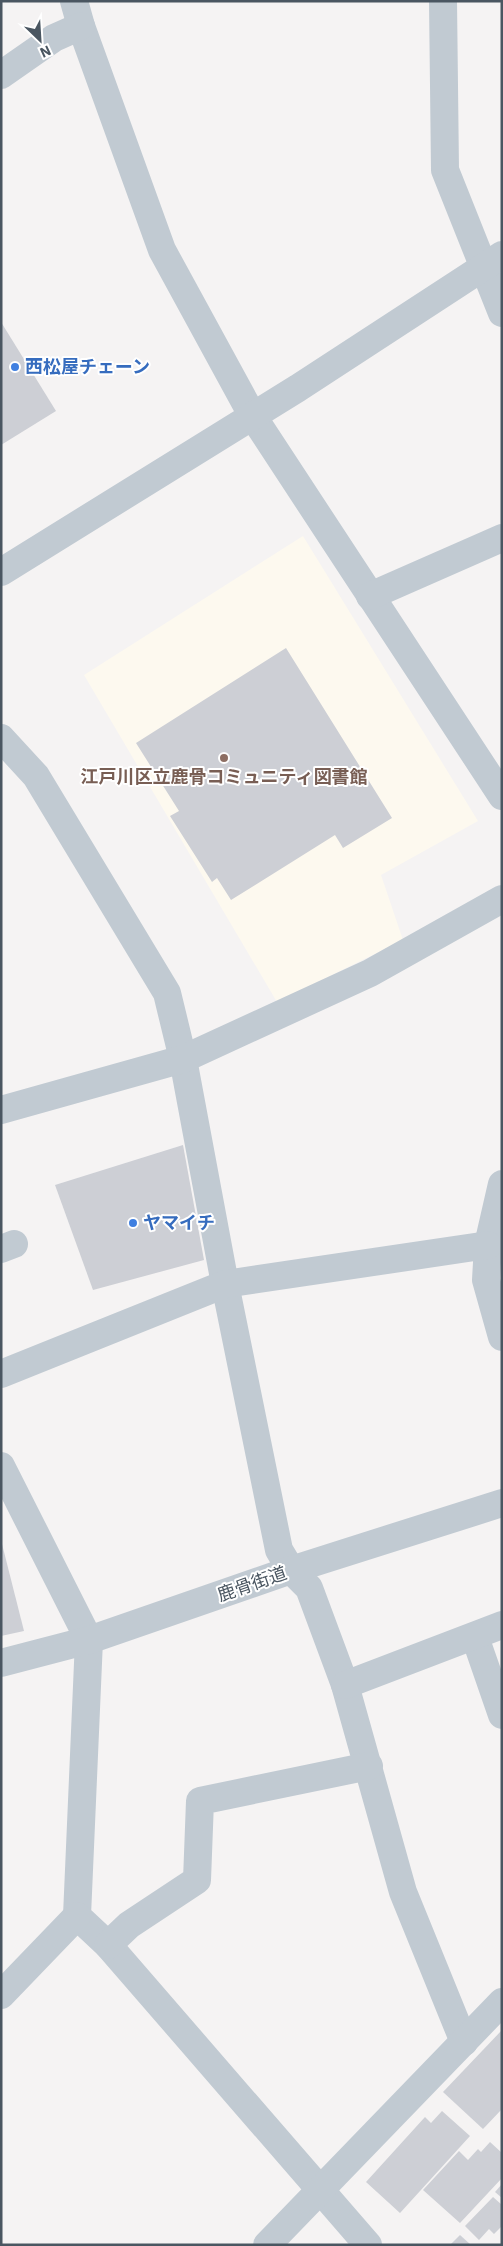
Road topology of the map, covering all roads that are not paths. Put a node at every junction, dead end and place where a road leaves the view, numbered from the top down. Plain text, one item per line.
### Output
1 (443, 1) edge
2 (78, 14) edge
3 (1, 75) edge
4 (492, 262) edge
5 (502, 313) edge
6 (252, 415) junction
7 (502, 538) edge
8 (1, 572) edge
9 (370, 596) junction
10 (1, 738) edge
11 (502, 796) edge
12 (502, 899) edge
13 (183, 1059) junction
14 (1, 1110) edge
15 (502, 1184) edge
16 (488, 1244) junction
17 (225, 1284) junction
18 (502, 1336) edge
19 (1, 1374) edge
20 (1, 1466) edge
21 (502, 1503) edge
22 (291, 1570) junction
23 (502, 1625) edge
24 (475, 1637) junction
25 (89, 1640) junction
26 (1, 1664) edge
27 (345, 1684) junction
28 (502, 1715) edge
29 (369, 1766) junction
30 (77, 1916) junction
31 (108, 1945) junction
32 (1, 1996) edge
33 (502, 2002) edge
34 (464, 2042) junction
35 (320, 2192) junction
36 (267, 2245) edge
37 (368, 2245) edge

1 - 4 street
2 - 3 street
2 - 6 street
4 - 5 street
4 - 6 street
6 - 8 street
6 - 9 street
7 - 9 street
9 - 11 street
10 - 13 street
12 - 13 street
13 - 14 street
13 - 17 street
15 - 16 street
16 - 17 street
16 - 18 street
17 - 19 street
17 - 22 street
20 - 25 street
21 - 22 street, 鹿骨街道
22 - 25 street, 鹿骨街道
22 - 27 street
23 - 24 street
24 - 27 street
24 - 28 street
25 - 26 street, 鹿骨街道
25 - 30 street
27 - 29 street
29 - 31 street
29 - 34 street
30 - 31 street
30 - 32 street
31 - 35 street
33 - 34 street
34 - 35 street
35 - 36 street
35 - 37 street

